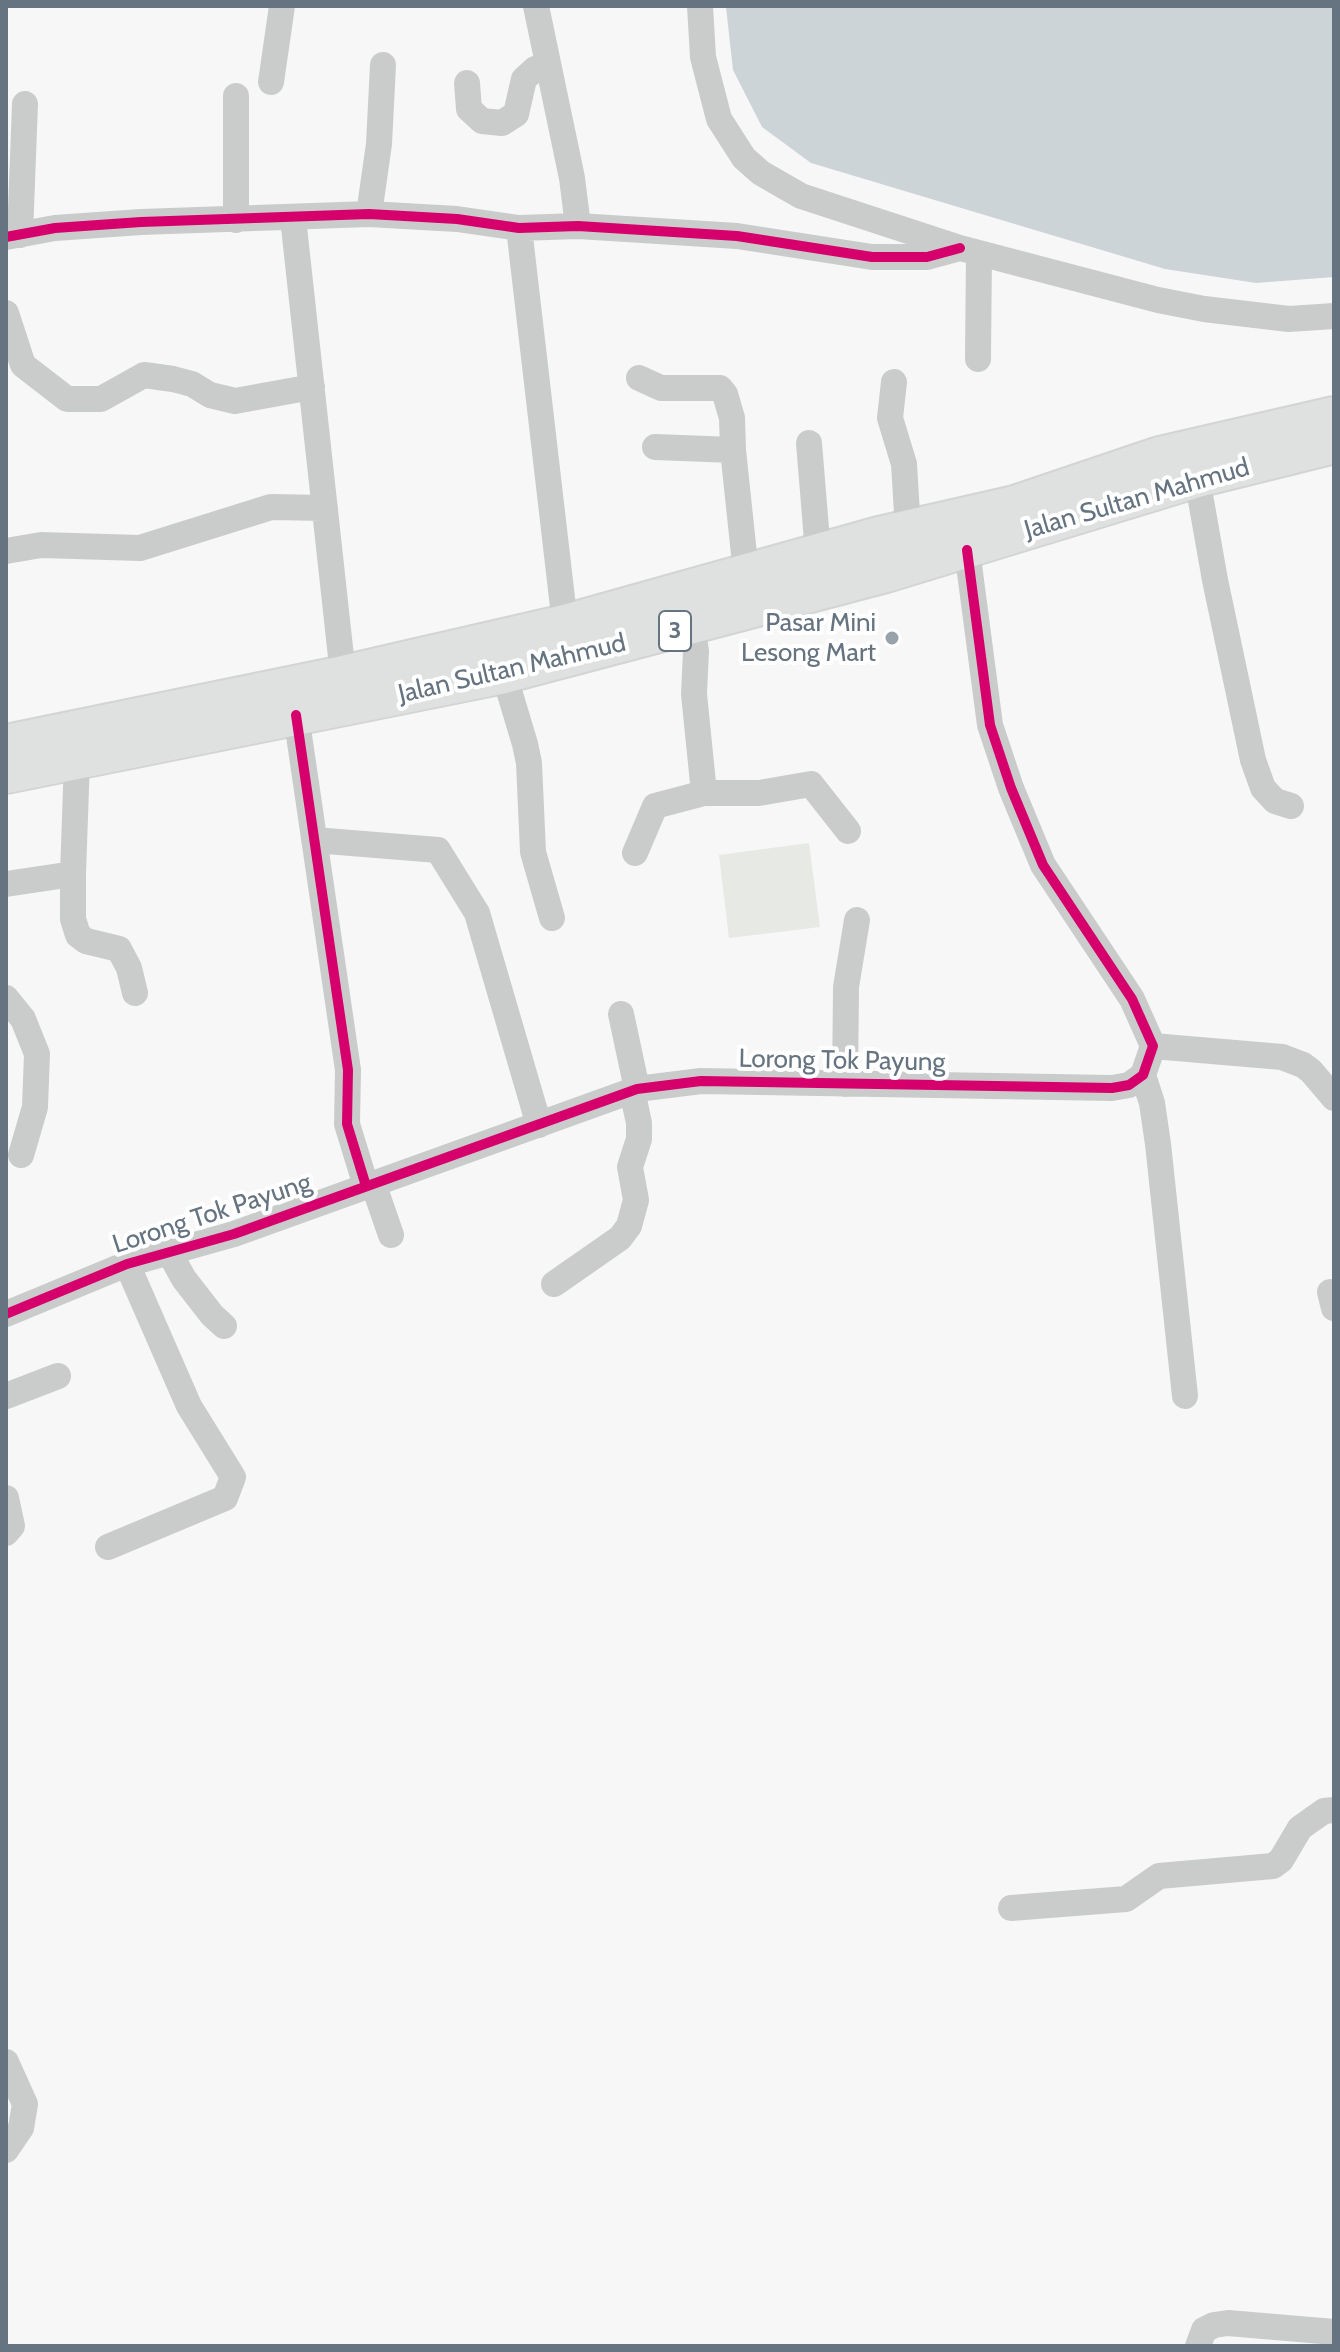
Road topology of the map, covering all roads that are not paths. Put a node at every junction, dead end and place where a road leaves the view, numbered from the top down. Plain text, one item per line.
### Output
1 (282, 6) edge
2 (536, 6) edge
3 (700, 6) edge
4 (383, 65) dead end
5 (548, 66) junction
6 (271, 82) dead end
7 (467, 83) dead end
8 (236, 96) dead end
9 (25, 104) dead end
10 (369, 214) junction
11 (293, 218) junction
12 (236, 220) junction
13 (578, 226) junction
14 (519, 228) junction
15 (13, 236) edge
16 (970, 251) junction
17 (6, 313) edge
18 (1334, 316) edge
19 (978, 359) dead end
20 (639, 378) dead end
21 (894, 382) dead end
22 (312, 387) junction
23 (1334, 416) edge
24 (809, 443) dead end
25 (1334, 444) edge
26 (655, 447) dead end
27 (733, 450) junction
28 (1197, 478) junction
29 (325, 508) junction
30 (893, 533) junction
31 (967, 550) junction
32 (6, 551) edge
33 (818, 553) junction
34 (746, 573) junction
35 (886, 573) junction
36 (565, 624) junction
37 (692, 626) junction
38 (504, 674) junction
39 (343, 675) junction
40 (296, 715) junction
41 (6, 744) edge
42 (77, 760) junction
43 (6, 774) edge
44 (704, 793) junction
45 (1291, 806) dead end
46 (848, 831) dead end
47 (314, 840) junction
48 (635, 853) dead end
49 (73, 874) junction
50 (6, 884) edge
51 (552, 918) dead end
52 (857, 920) dead end
53 (135, 993) dead end
54 (6, 998) edge
55 (621, 1014) dead end
56 (1153, 1046) junction
57 (1143, 1075) junction
58 (845, 1084) junction
59 (635, 1089) junction
60 (1334, 1098) edge
61 (539, 1125) junction
62 (21, 1155) dead end
63 (369, 1184) junction
64 (391, 1235) dead end
65 (169, 1252) junction
66 (127, 1264) junction
67 (554, 1284) dead end
68 (6, 1314) edge
69 (224, 1326) dead end
70 (58, 1376) dead end
71 (6, 1396) edge
72 (1185, 1396) dead end
73 (6, 1498) edge
74 (6, 1533) edge
75 (108, 1547) dead end
76 (1334, 1810) edge
77 (1011, 1908) dead end
78 (6, 2062) edge
79 (6, 2150) edge
80 (1334, 2332) edge
81 (1198, 2346) edge

1 - 6 street
2 - 5 street
3 - 16 street
4 - 10 street
5 - 7 street
5 - 13 street
8 - 12 street
9 - 15 street
10 - 11 street
10 - 14 street
11 - 12 street
11 - 22 street
12 - 15 street
13 - 14 street
13 - 16 street
14 - 36 street
16 - 18 street
16 - 19 street
17 - 22 street
20 - 27 street
21 - 30 street
22 - 29 street
23 - 30 highway, Jalan Sultan Mahmud / 3
24 - 33 street
25 - 28 highway, Jalan Sultan Mahmud / 3
26 - 27 street
27 - 34 street
28 - 31 highway, Jalan Sultan Mahmud / 3
28 - 45 street
29 - 32 street
29 - 39 street
30 - 33 highway, Jalan Sultan Mahmud / 3
30 - 35 highway
31 - 35 highway, Jalan Sultan Mahmud / 3
31 - 56 street
33 - 34 highway, Jalan Sultan Mahmud / 3
34 - 36 highway, Jalan Sultan Mahmud / 3
35 - 37 highway, Jalan Sultan Mahmud / 3
36 - 39 highway, Jalan Sultan Mahmud / 3
37 - 38 highway, Jalan Sultan Mahmud / 3
37 - 44 street
38 - 40 highway, Jalan Sultan Mahmud / 3
38 - 51 street
39 - 41 highway, Jalan Sultan Mahmud / 3
40 - 42 highway, Jalan Sultan Mahmud / 3
40 - 47 street
42 - 43 highway, Jalan Sultan Mahmud / 3
42 - 49 street
44 - 46 street
44 - 48 street
47 - 61 street
47 - 63 street
49 - 50 street
49 - 53 street
52 - 58 street
54 - 62 street
55 - 59 street
56 - 57 street
56 - 60 street
57 - 58 street, Lorong Tok Payung
57 - 72 street
58 - 59 street, Lorong Tok Payung
59 - 61 street, Lorong Tok Payung
59 - 67 street
61 - 63 street, Lorong Tok Payung
63 - 64 street
63 - 65 street, Lorong Tok Payung
65 - 66 street, Lorong Tok Payung
65 - 69 street
66 - 68 street, Lorong Tok Payung
66 - 75 street
70 - 71 street
73 - 74 street
76 - 77 street
78 - 79 street
80 - 81 street

